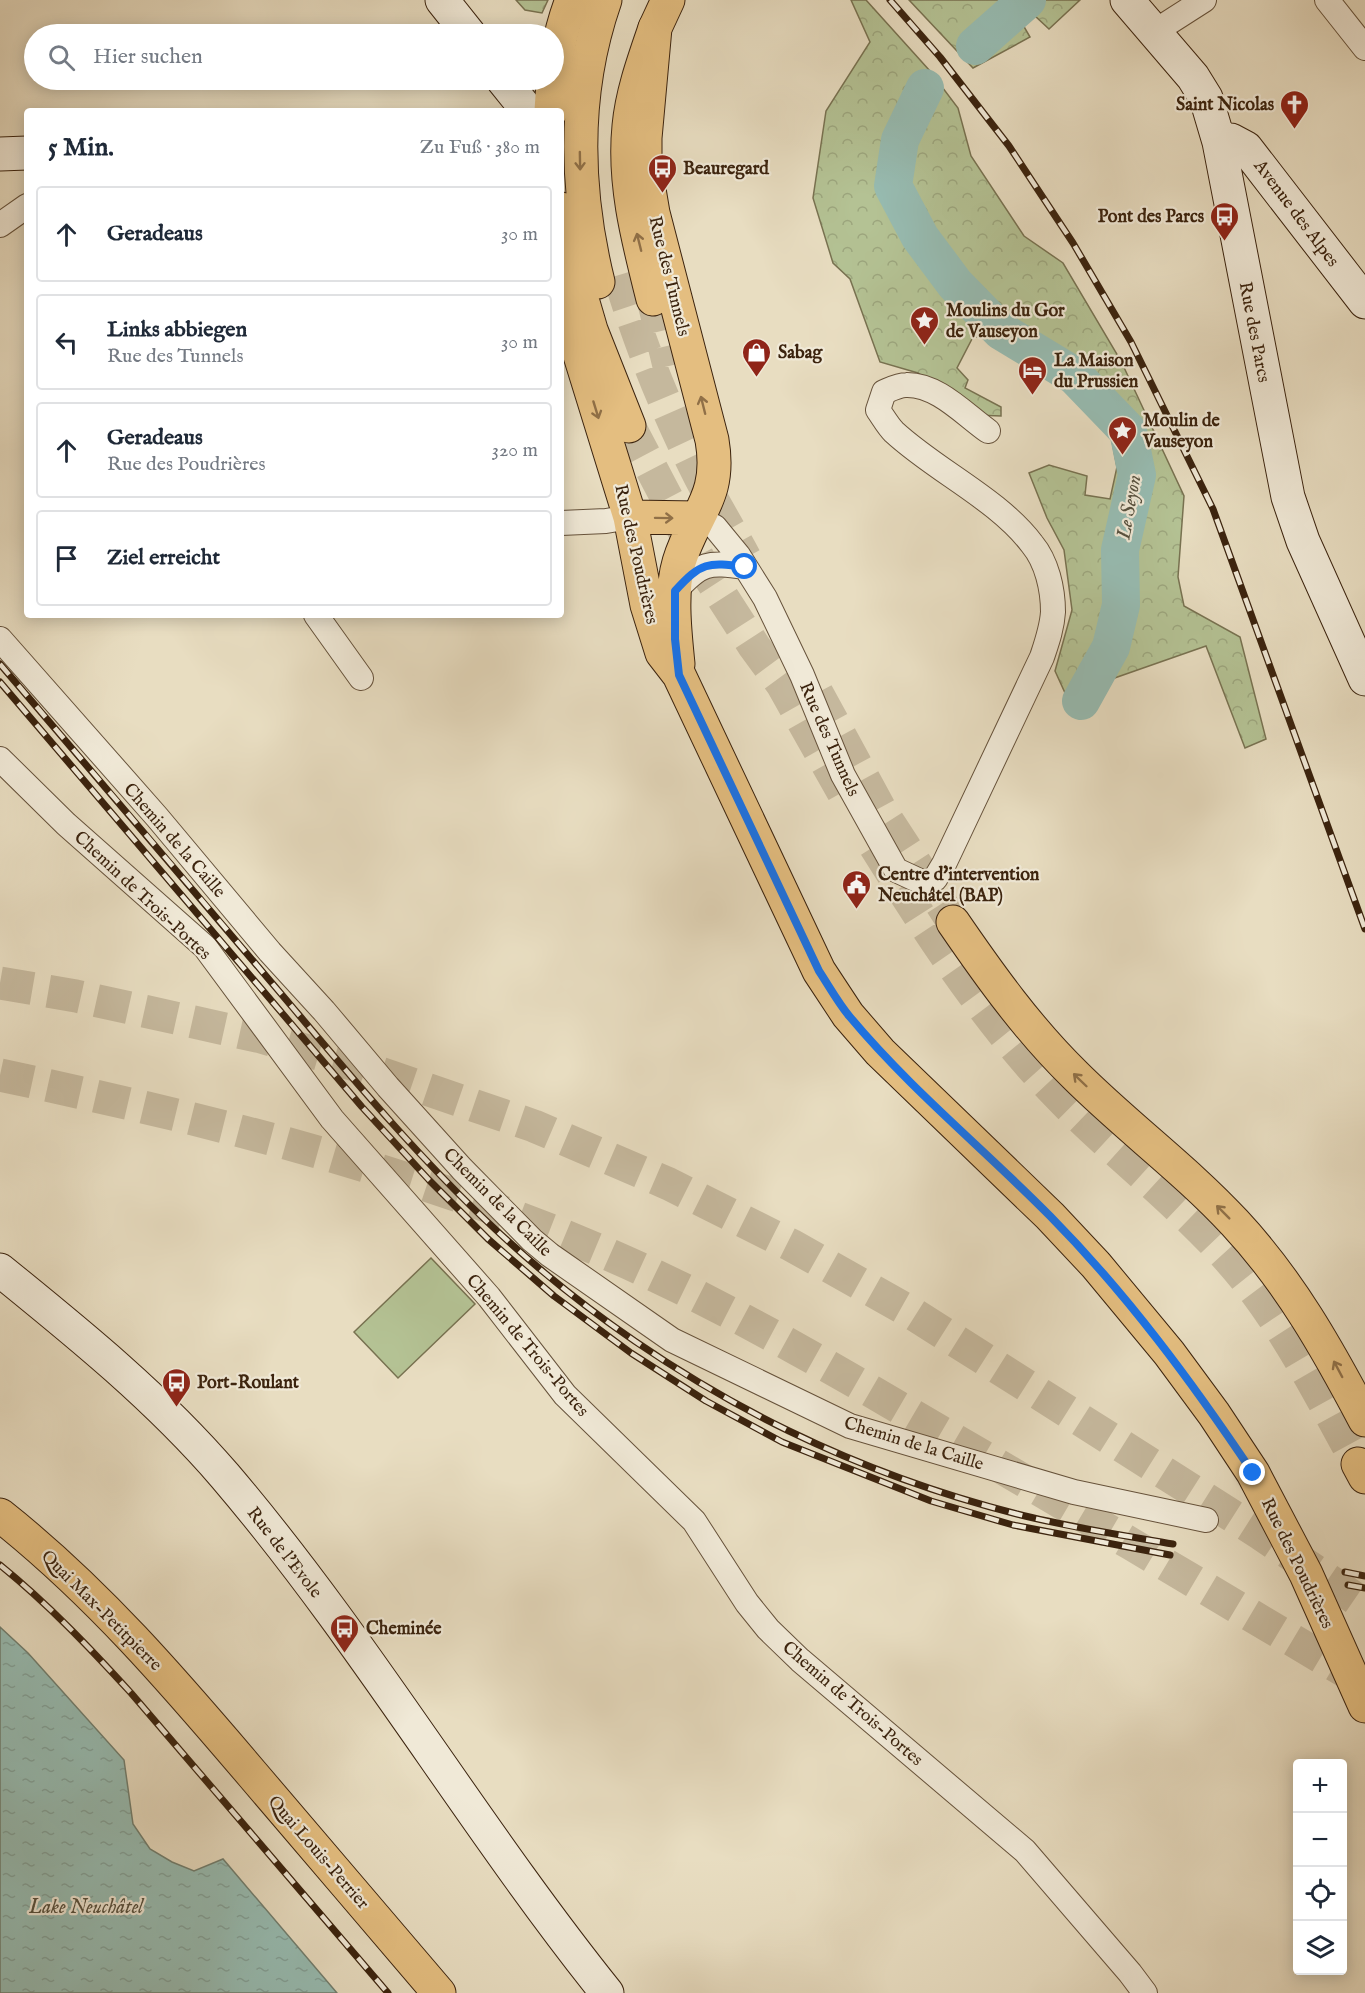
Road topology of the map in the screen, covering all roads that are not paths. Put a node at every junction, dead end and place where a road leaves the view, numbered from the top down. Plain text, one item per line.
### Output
1 (442, 0) edge
2 (572, 0) edge
3 (605, 0) edge
4 (629, 0) edge
5 (1127, 0) edge
6 (1204, 0) edge
7 (1327, 0) edge
8 (662, 14) edge
9 (461, 24) edge
10 (563, 24) edge
11 (1154, 32) junction
12 (1365, 48) edge
13 (511, 90) edge
14 (553, 90) edge
15 (526, 108) edge
16 (551, 108) edge
17 (1219, 142) junction
18 (24, 153) edge
19 (0, 154) edge
20 (24, 208) edge
21 (564, 224) edge
22 (0, 225) edge
23 (653, 299) tunnel mouth
24 (1365, 302) edge
25 (564, 304) edge
26 (629, 426) tunnel mouth
27 (988, 431) dead end
28 (630, 517) junction
29 (698, 518) junction
30 (564, 523) edge
31 (745, 567) junction
32 (675, 591) junction
33 (318, 618) edge
34 (0, 639) edge
35 (679, 675) junction
36 (361, 678) dead end
37 (1365, 680) edge
38 (0, 759) edge
39 (953, 922) tunnel mouth
40 (0, 1270) edge
41 (1365, 1420) edge
42 (0, 1515) edge
43 (1206, 1520) dead end
44 (0, 1541) edge
45 (1365, 1706) edge
46 (198, 1710) joint
47 (414, 1993) edge
48 (440, 1993) edge
49 (607, 1993) edge
50 (1145, 1993) edge

1 - 9 street
2 - 10 main road
3 -> 4 main road
5 - 11 street, Rue des Parcs
6 - 11 street
7 - 12 street
23 -> 8 main road
29 -> 8 main road, Rue des Tunnels
11 - 17 street, Rue des Parcs
13 - 15 street
14 - 16 main road
17 - 24 street, Avenue des Alpes
17 - 37 street, Rue des Parcs
18 - 19 street
20 - 22 street
21 - 26 main road
25 -> 28 main road, Rue des Poudrières
27 - 31 street, Rue des Tunnels
28 -> 29 main road
28 - 30 street
28 - 35 main road, Rue des Poudrières
29 - 31 street, Rue des Tunnels
29 - 32 main road, Rue des Tunnels
31 - 32 street
32 - 35 main road, Rue des Tunnels
33 - 36 street
34 - 43 street, Chemin de la Caille
35 - 45 main road, Rue des Poudrières
38 - 50 street, Chemin de Trois-Portes
41 -> 39 main road
40 - 49 street, Rue de l'Evole
42 - 46 main road, Quai Max-Petitpierre
44 - 47 main road
46 - 48 main road, Quai Louis-Perrier

